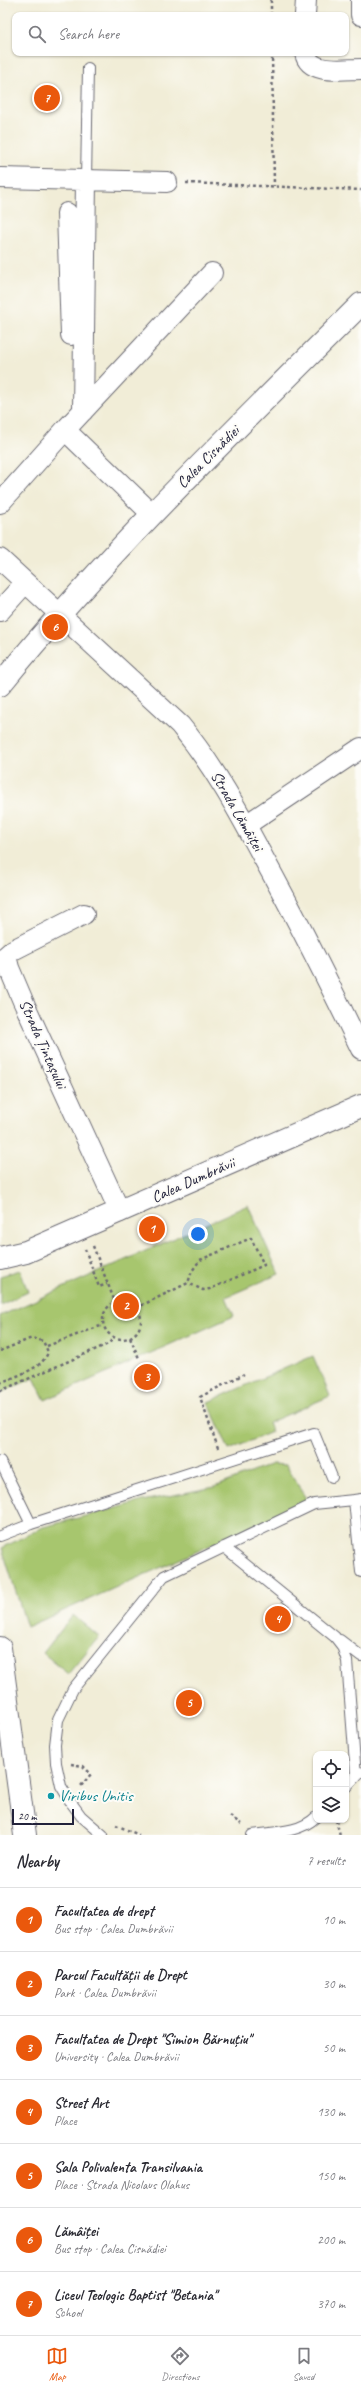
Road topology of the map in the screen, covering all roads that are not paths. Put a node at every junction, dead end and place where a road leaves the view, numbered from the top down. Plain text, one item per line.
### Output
1 (306, 0) edge
2 (361, 0) edge
3 (305, 12) edge
4 (361, 15) edge
5 (306, 56) edge
6 (88, 68) dead end
7 (361, 69) edge
8 (0, 178) edge
9 (86, 180) junction
10 (168, 182) road end
11 (68, 213) dead end
12 (212, 273) dead end
13 (361, 304) edge
14 (74, 420) junction
15 (9, 483) edge
16 (0, 503) edge
17 (151, 513) junction
18 (0, 559) edge
19 (25, 583) junction
20 (0, 611) edge
21 (59, 613) junction
22 (0, 685) edge
23 (361, 748) edge
24 (246, 825) junction
25 (84, 914) dead end
26 (361, 1049) edge
27 (361, 1106) edge
28 (120, 1212) junction
29 (0, 1258) edge
30 (0, 1461) edge
31 (332, 1477) dead end
32 (358, 1499) edge
33 (31, 1524) junction
34 (0, 1536) edge
35 (224, 1547) junction
36 (361, 1572) edge
37 (335, 1637) junction
38 (0, 1648) edge
39 (361, 1656) edge
40 (358, 1773) edge
41 (349, 1784) edge
42 (313, 1819) edge
43 (25, 1835) edge
44 (103, 1835) edge
45 (252, 1835) edge

1 - 3 street
2 - 4 street
5 - 7 street
6 - 9 lane
8 - 9 street
9 - 10 street
9 - 14 street
11 - 14 street
12 - 14 street
13 - 17 main road, Calea Cisnădiei
14 - 15 street
14 - 17 street
15 - 16 street
17 - 21 main road, Calea Cisnădiei
18 - 19 street
19 - 20 street
19 - 21 street
21 - 22 main road, Calea Cisnădiei
21 - 24 street, Strada Lămâiței
23 - 24 street
24 - 26 street, Strada Lămâiței
25 - 28 street, Strada Țintașului
27 - 28 main road, Calea Dumbrăvii
28 - 29 main road, Calea Dumbrăvii
30 - 33 lane
31 - 33 lane
32 - 35 lane
32 - 36 lane
33 - 34 lane
35 - 37 lane
35 - 44 lane
37 - 39 lane
37 - 40 lane
38 - 43 main road
40 - 41 lane
42 - 45 lane

